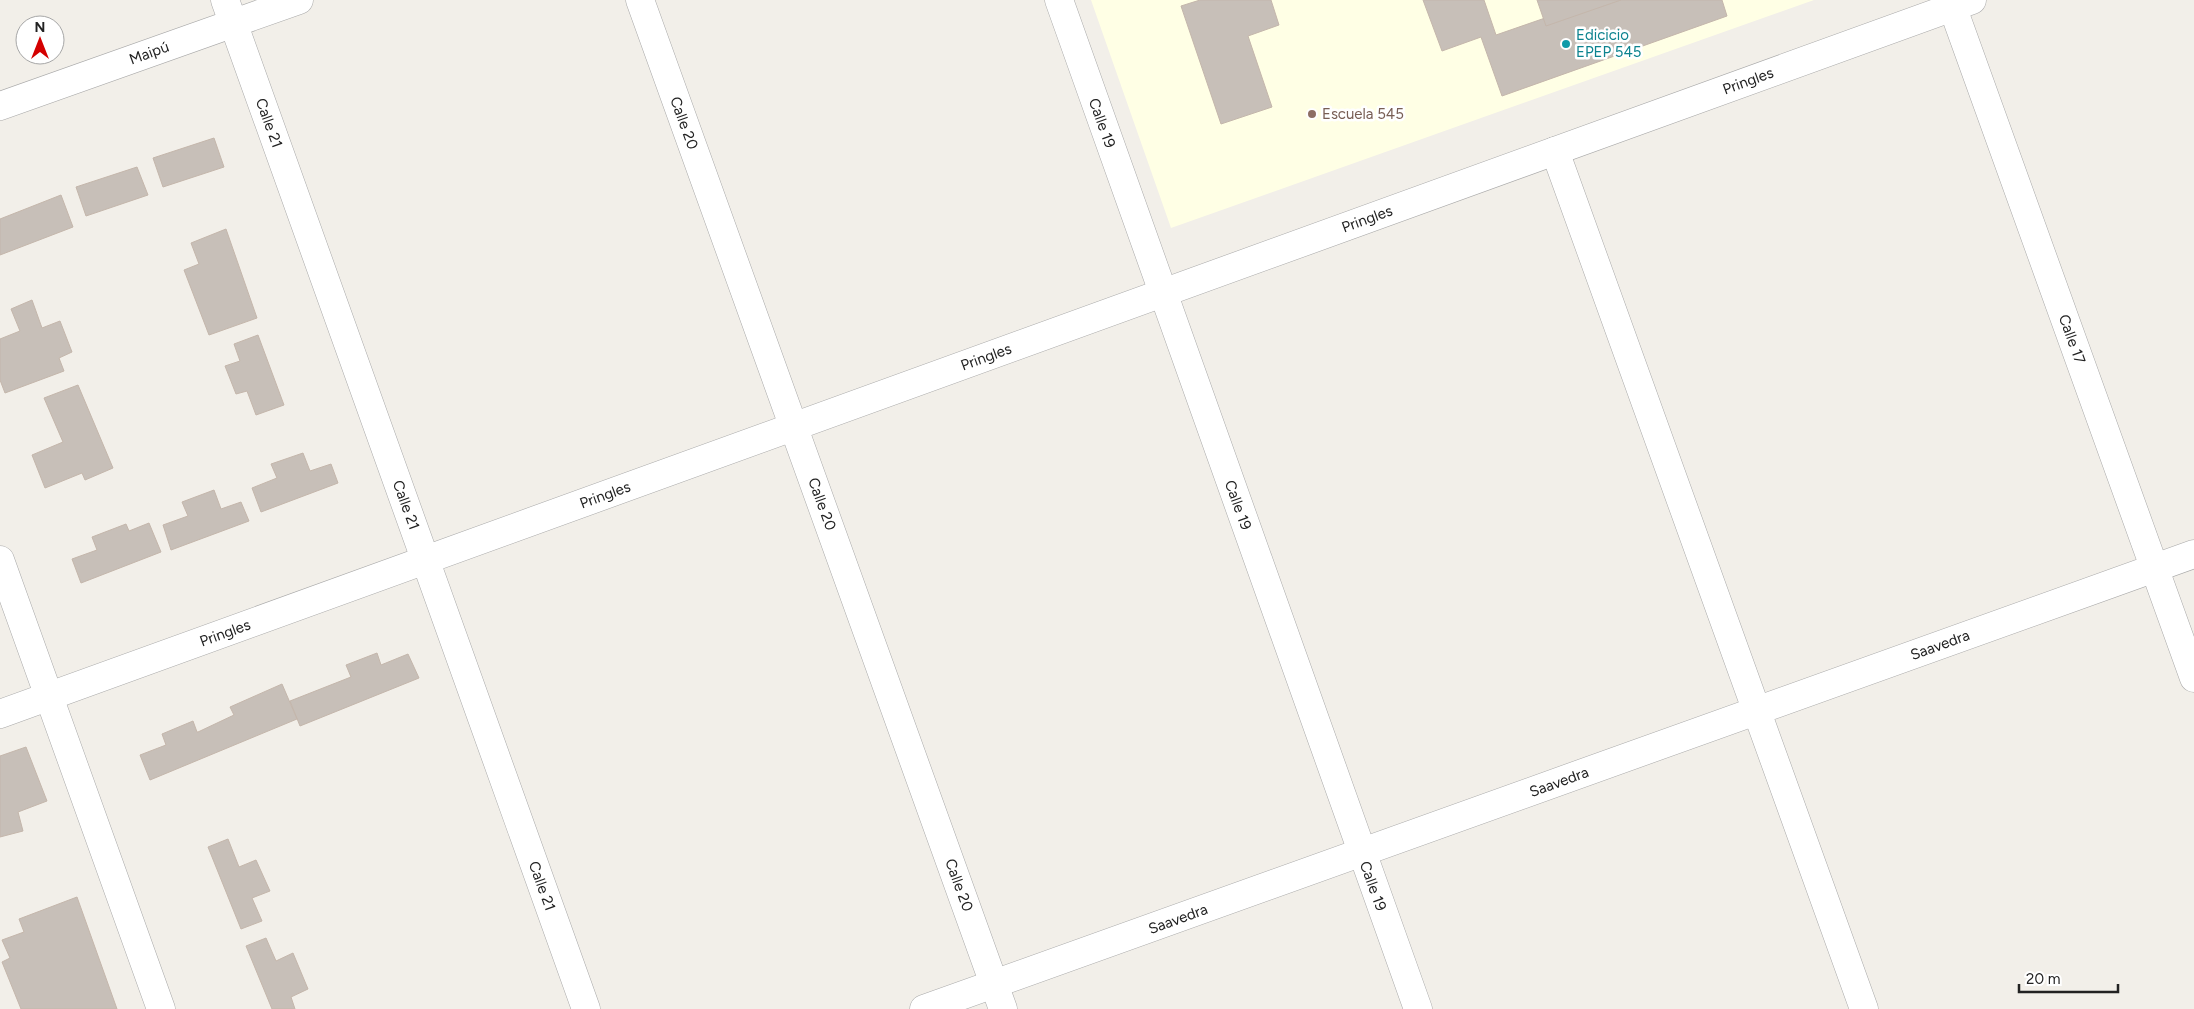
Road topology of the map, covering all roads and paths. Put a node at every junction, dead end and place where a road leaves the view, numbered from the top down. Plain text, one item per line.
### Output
1 (299, 0) edge
2 (640, 0) edge
3 (1059, 0) edge
4 (1958, 2) edge
5 (230, 11) edge
6 (0, 106) edge
7 (1555, 151) junction
8 (1163, 293) junction
9 (794, 426) junction
10 (2194, 554) edge
11 (0, 560) edge
12 (426, 560) junction
13 (2154, 568) junction
14 (2194, 678) edge
15 (50, 696) junction
16 (1757, 710) junction
17 (0, 714) edge
18 (1361, 854) junction
19 (999, 996) edge
20 (161, 1009) edge
21 (586, 1009) edge
22 (924, 1009) edge
23 (1418, 1009) edge
24 (1864, 1009) edge

1 - 5 street, Maipú
2 - 9 street, Calle 20
3 - 8 street, Calle 19
4 - 7 street, Pringles
4 - 13 street, Calle 17
5 - 6 street, Maipú
5 - 12 street, Calle 21
7 - 8 street, Pringles
7 - 16 street
8 - 9 street, Pringles
8 - 18 street, Calle 19
9 - 12 street, Pringles
9 - 19 street, Calle 20
10 - 13 street, Saavedra
11 - 15 street
12 - 15 street, Pringles
12 - 21 street, Calle 21
13 - 14 street, Calle 17
13 - 16 street, Saavedra
15 - 17 street, Pringles
15 - 20 street
16 - 18 street, Saavedra
16 - 24 street
18 - 19 street, Saavedra
18 - 23 street, Calle 19
19 - 22 street, Saavedra

